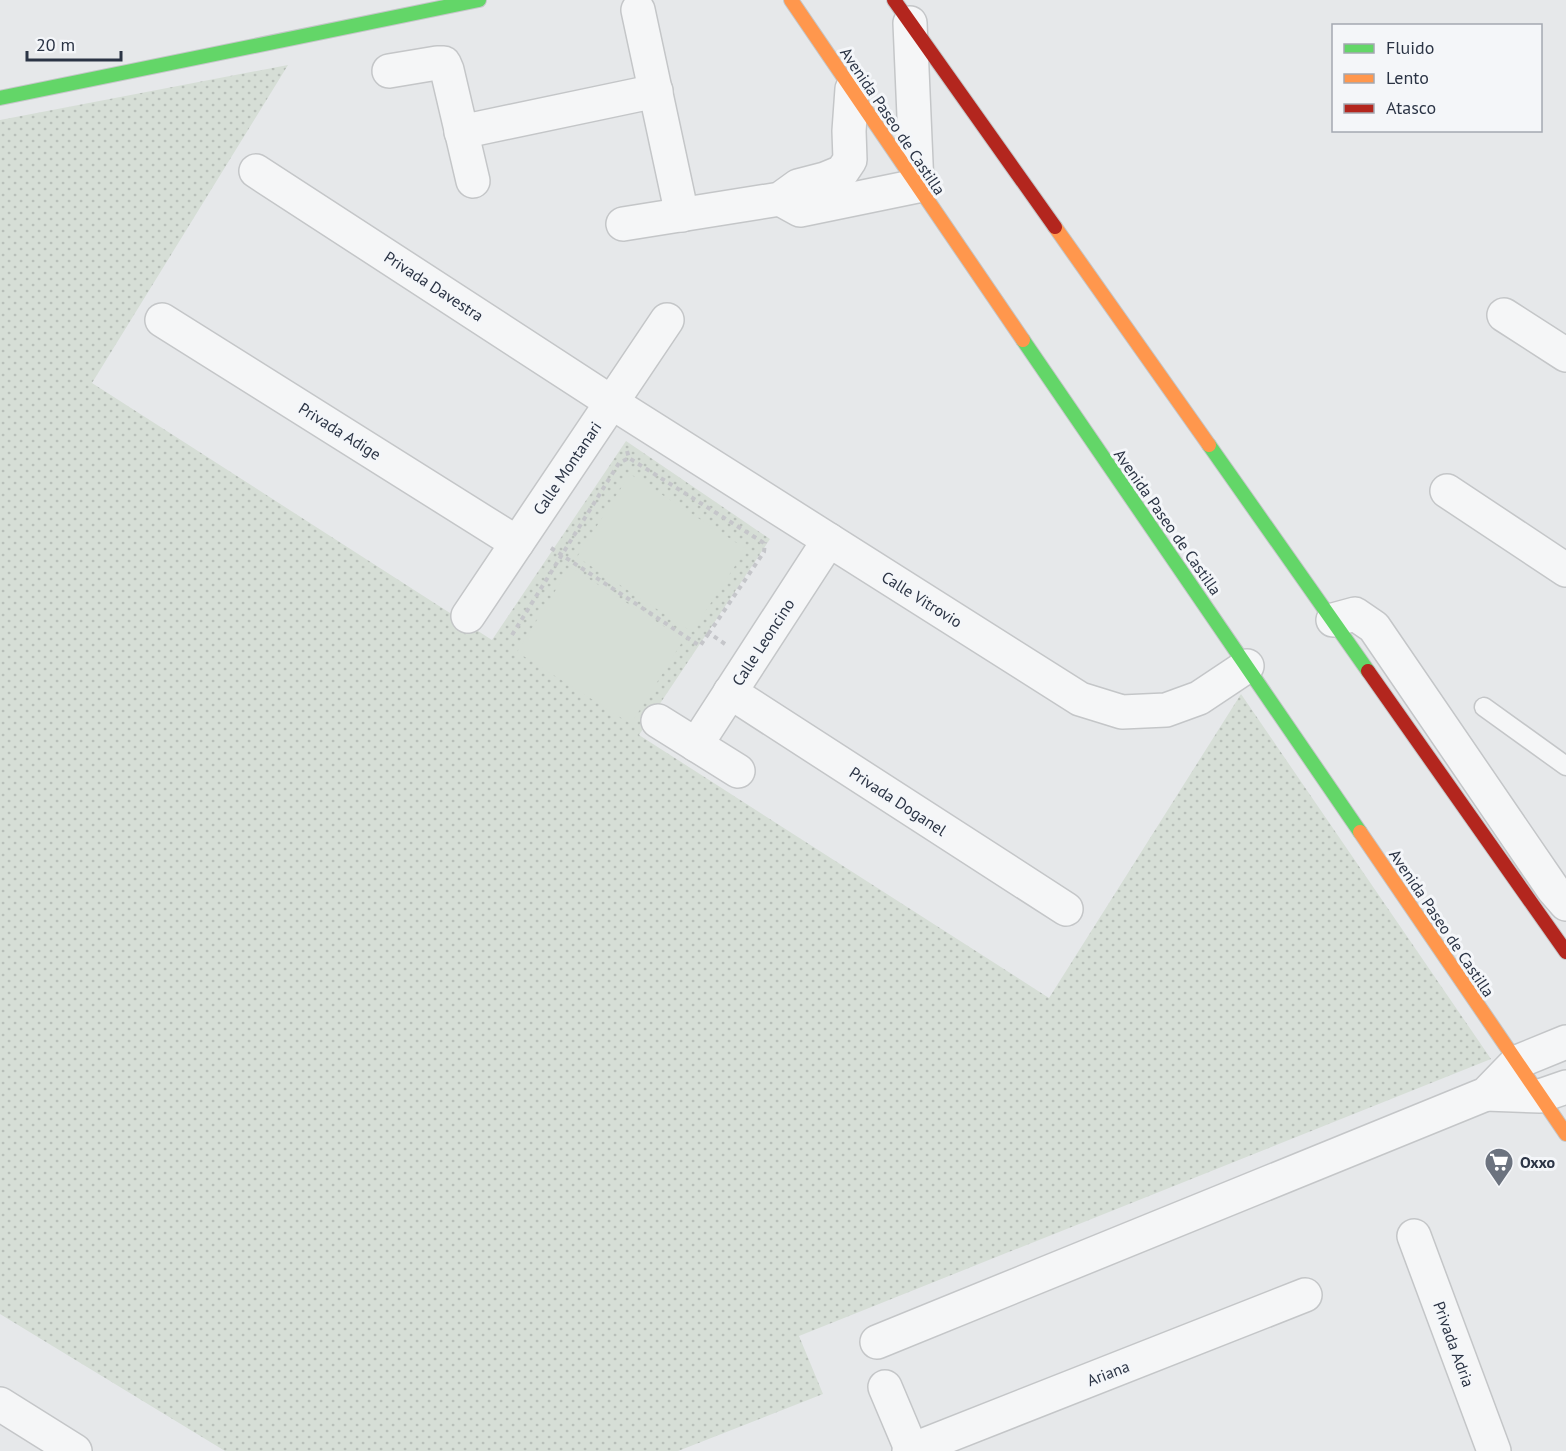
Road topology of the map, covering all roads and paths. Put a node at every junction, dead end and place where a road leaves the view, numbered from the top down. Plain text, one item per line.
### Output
1 (479, 0) edge
2 (791, 0) edge
3 (638, 10) dead end
4 (902, 11) edge
5 (389, 71) dead end
6 (852, 89) junction
7 (656, 91) junction
8 (0, 98) edge
9 (461, 132) junction
10 (256, 171) dead end
11 (473, 182) dead end
12 (850, 184) junction
13 (917, 186) junction
14 (682, 215) junction
15 (623, 224) dead end
16 (1504, 315) dead end
17 (162, 320) dead end
18 (667, 320) dead end
19 (1566, 355) edge
20 (612, 402) junction
21 (629, 458) dead end
22 (1447, 491) dead end
23 (784, 511) junction
24 (521, 537) junction
25 (830, 540) junction
26 (562, 555) junction
27 (1566, 570) edge
28 (468, 616) dead end
29 (1333, 620) junction
30 (709, 633) junction
31 (512, 635) dead end
32 (751, 661) junction
33 (1247, 666) junction
34 (730, 692) junction
35 (1484, 707) dead end
36 (658, 721) dead end
37 (696, 745) junction
38 (1566, 766) edge
39 (738, 771) dead end
40 (1566, 904) edge
41 (1066, 909) dead end
42 (1566, 952) edge
43 (1566, 1042) edge
44 (1517, 1062) junction
45 (1553, 1092) edge
46 (1486, 1094) junction
47 (1566, 1134) edge
48 (1414, 1236) dead end
49 (1305, 1295) dead end
50 (877, 1342) dead end
51 (885, 1387) dead end
52 (0, 1404) edge
53 (75, 1451) edge
54 (911, 1451) edge
55 (1494, 1451) edge

1 - 8 street
2 - 6 street, Avenida Paseo de Castilla
3 - 7 street
4 - 13 street
4 - 29 street
5 - 9 street
6 - 12 street
6 - 13 street, Avenida Paseo de Castilla
7 - 9 street
7 - 14 street
9 - 11 street
10 - 20 street, Privada Davestra
12 - 13 street
12 - 14 street
13 - 33 street, Avenida Paseo de Castilla
14 - 15 street
16 - 19 street
17 - 24 street, Privada Adige
18 - 20 street, Calle Montanari
20 - 23 street, Calle Vitrovio
20 - 24 street, Calle Montanari
21 - 26 path
22 - 27 street
23 - 25 street, Calle Vitrovio
23 - 30 path
24 - 26 path
24 - 28 street, Calle Montanari
25 - 32 street, Calle Leoncino
25 - 33 street, Calle Vitrovio
26 - 30 path
26 - 31 path
29 - 40 street
29 - 42 street
30 - 32 path
32 - 34 street, Calle Leoncino
33 - 44 street, Avenida Paseo de Castilla
34 - 37 street, Calle Leoncino
34 - 41 street, Privada Doganel
35 - 38 lane
36 - 37 street
37 - 39 street
43 - 44 street
44 - 45 street, Avenida Paseo de Castilla
44 - 46 street
45 - 46 street
45 - 47 street, Avenida Paseo de Castilla
46 - 50 street
48 - 55 street, Privada Adria
49 - 54 street, Ariana
51 - 54 street
52 - 53 street

